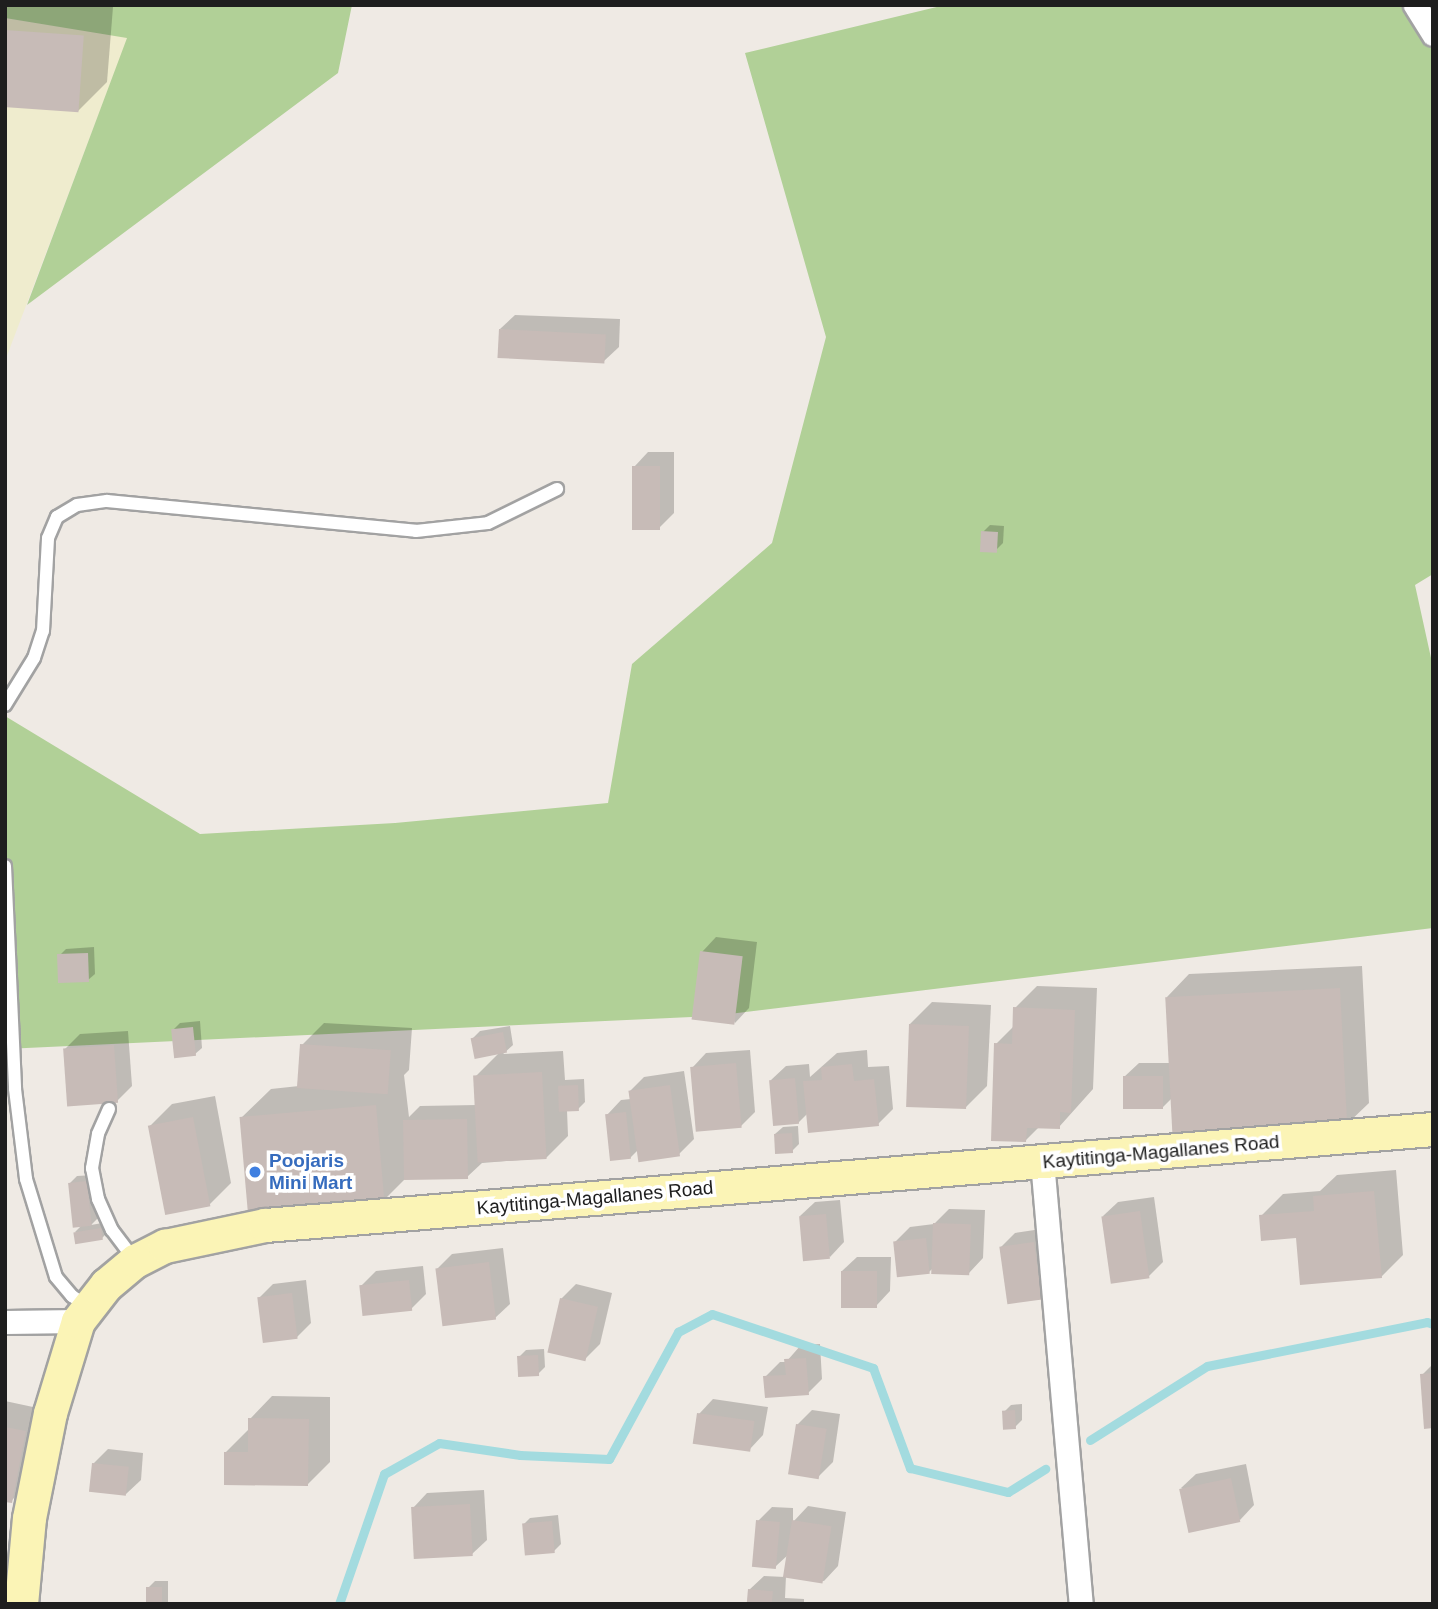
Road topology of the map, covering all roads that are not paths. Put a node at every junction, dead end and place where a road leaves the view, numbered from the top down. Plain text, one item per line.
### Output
1 (1415, 5) edge
2 (1433, 34) edge
3 (557, 489) dead end
4 (5, 705) edge
5 (5, 866) edge
6 (109, 1109) dead end
7 (1433, 1129) edge
8 (1042, 1161) junction
9 (135, 1261) junction
10 (83, 1314) junction
11 (5, 1322) edge
12 (21, 1604) edge
13 (1080, 1604) edge

1 - 2 street
3 - 4 lane
5 - 10 lane
6 - 9 lane
7 - 8 main road, Kaytitinga-Magallanes Road
8 - 9 main road, Kaytitinga-Magallanes Road
8 - 13 street
9 - 10 main road, Kaytitinga-Magallanes Road
10 - 11 street
10 - 12 main road, Kaytitinga-Magallanes Road

